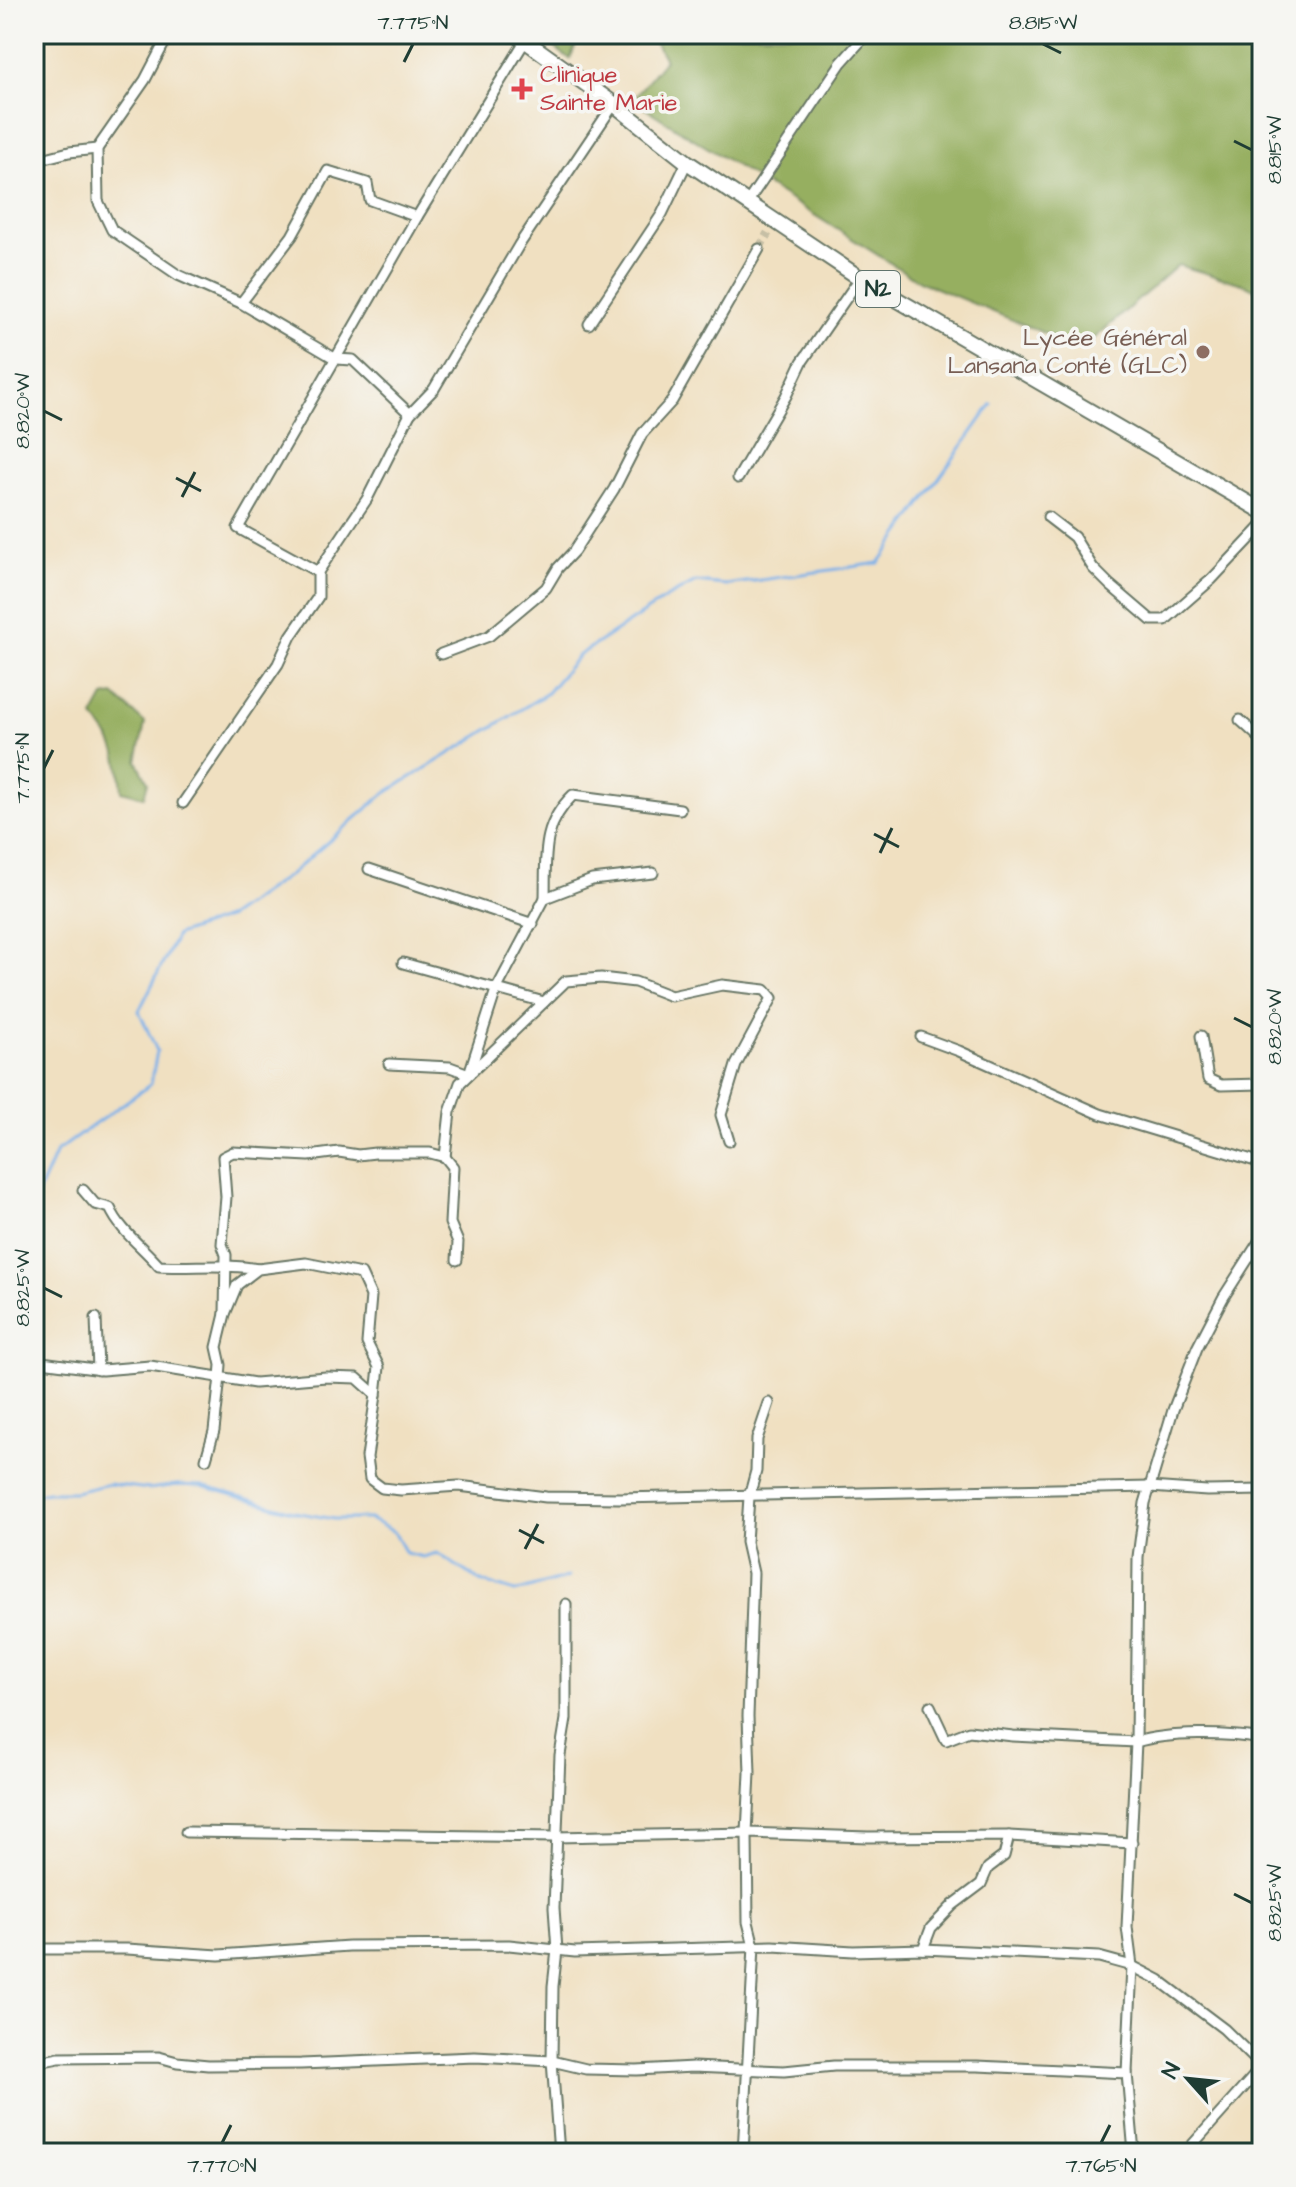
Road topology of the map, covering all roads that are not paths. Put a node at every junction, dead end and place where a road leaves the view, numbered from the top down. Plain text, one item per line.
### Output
1 (169, 34) edge
2 (867, 34) edge
3 (520, 37) edge
4 (614, 104) junction
5 (97, 149) junction
6 (34, 161) edge
7 (687, 162) junction
8 (747, 203) junction
9 (417, 217) junction
10 (759, 249) tunnel mouth
11 (860, 278) junction
12 (241, 303) junction
13 (589, 324) dead end
14 (336, 359) junction
15 (410, 414) junction
16 (738, 478) dead end
17 (1262, 511) edge
18 (1048, 517) dead end
19 (1262, 526) edge
20 (318, 572) junction
21 (441, 654) dead end
22 (1240, 720) dead end
23 (1262, 740) edge
24 (183, 803) dead end
25 (680, 809) dead end
26 (369, 869) dead end
27 (653, 873) dead end
28 (545, 898) junction
29 (533, 924) junction
30 (403, 963) dead end
31 (496, 990) junction
32 (544, 1002) junction
33 (1201, 1036) dead end
34 (921, 1037) dead end
35 (389, 1064) dead end
36 (469, 1074) junction
37 (1262, 1084) edge
38 (729, 1141) dead end
39 (445, 1157) junction
40 (1262, 1163) edge
41 (83, 1190) dead end
42 (1262, 1237) edge
43 (457, 1260) dead end
44 (226, 1264) junction
45 (258, 1269) junction
46 (225, 1314) junction
47 (96, 1318) dead end
48 (34, 1361) edge
49 (98, 1370) junction
50 (220, 1377) junction
51 (376, 1395) junction
52 (769, 1403) dead end
53 (206, 1459) dead end
54 (1150, 1487) junction
55 (1262, 1490) edge
56 (749, 1497) junction
57 (566, 1604) dead end
58 (930, 1706) dead end
59 (1262, 1739) edge
60 (1136, 1742) junction
61 (186, 1832) dead end
62 (747, 1833) junction
63 (1009, 1836) junction
64 (556, 1837) junction
65 (1132, 1843) junction
66 (754, 1946) junction
67 (34, 1949) edge
68 (923, 1949) junction
69 (557, 1950) junction
70 (1132, 1966) junction
71 (552, 2061) junction
72 (34, 2063) edge
73 (1261, 2065) edge
74 (747, 2070) junction
75 (1127, 2073) junction
76 (559, 2153) edge
77 (743, 2153) edge
78 (1134, 2153) edge
79 (1185, 2153) edge

1 - 5 street
2 - 8 street
3 - 4 highway, N2
3 - 9 street
4 - 7 highway, N2
4 - 15 street
5 - 6 street
5 - 12 street
7 - 8 highway, N2
7 - 13 street
8 - 11 highway, N2
9 - 12 street
9 - 14 street
10 - 21 street
11 - 16 street
11 - 17 highway, N2
12 - 14 street
14 - 15 street
14 - 20 street
15 - 20 street
18 - 19 street
20 - 24 street
22 - 23 street
25 - 28 street
26 - 29 street
27 - 28 street
28 - 29 street
29 - 31 street
30 - 31 street
31 - 32 street
31 - 36 street
32 - 36 street
32 - 38 street
33 - 37 street
34 - 40 street
35 - 36 street
36 - 39 street
39 - 43 street
39 - 44 street
41 - 44 street
42 - 54 street
44 - 45 street
44 - 46 street
45 - 46 street
45 - 51 street
46 - 50 street
47 - 49 street
48 - 49 street
49 - 50 street
50 - 51 street
50 - 53 street
51 - 56 street
52 - 56 street
54 - 55 street
54 - 56 street
54 - 60 street
56 - 62 street
57 - 64 street
58 - 60 street
59 - 60 street
60 - 65 street
61 - 64 street
62 - 63 street
62 - 64 street
62 - 66 street
63 - 65 street
63 - 68 street
64 - 69 street
65 - 70 street
66 - 68 street
66 - 69 street
66 - 74 street
67 - 69 street
68 - 70 street
69 - 71 street
70 - 73 street
70 - 75 street
71 - 72 street
71 - 74 street
71 - 76 street
73 - 79 street
74 - 75 street
74 - 77 street
75 - 78 street

